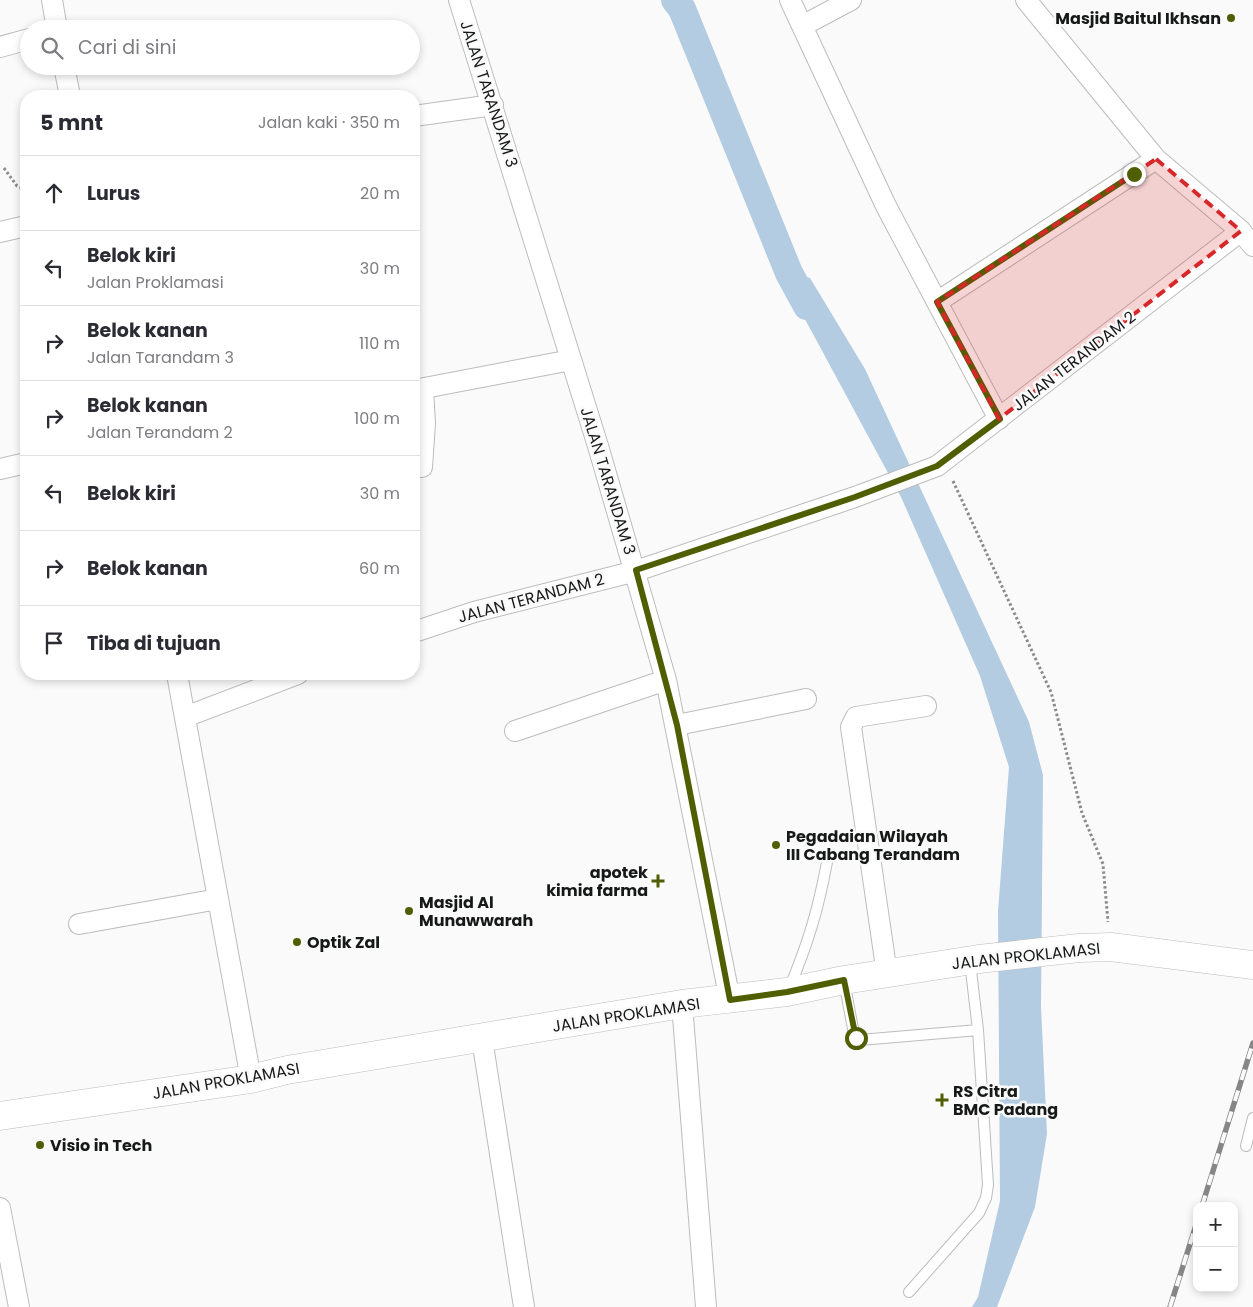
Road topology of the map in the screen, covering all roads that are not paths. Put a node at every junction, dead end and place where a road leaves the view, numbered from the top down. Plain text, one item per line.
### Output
1 (52, 0) edge
2 (458, 0) edge
3 (790, 0) edge
4 (851, 0) edge
5 (1026, 0) edge
6 (55, 20) edge
7 (802, 26) junction
8 (20, 42) edge
9 (0, 47) edge
10 (66, 75) edge
11 (69, 90) edge
12 (493, 105) junction
13 (420, 115) edge
14 (1156, 160) junction
15 (20, 227) edge
16 (0, 232) edge
17 (1247, 238) edge
18 (937, 302) junction
19 (571, 360) junction
20 (420, 389) edge
21 (420, 399) edge
22 (1000, 419) junction
23 (20, 464) edge
24 (422, 467) dead end
25 (0, 469) edge
26 (636, 570) junction
27 (420, 630) edge
28 (178, 680) edge
29 (282, 680) edge
30 (666, 680) junction
31 (806, 700) dead end
32 (926, 706) dead end
33 (185, 716) junction
34 (677, 725) junction
35 (515, 731) dead end
36 (827, 862) dead end
37 (218, 899) junction
38 (79, 924) dead end
39 (975, 960) junction
40 (1253, 965) edge
41 (887, 974) junction
42 (844, 980) junction
43 (787, 992) junction
44 (730, 1000) junction
45 (682, 1004) junction
46 (978, 1030) junction
47 (482, 1039) junction
48 (250, 1078) junction
49 (0, 1116) edge
50 (1253, 1118) edge
51 (1246, 1146) dead end
52 (0, 1208) edge
53 (909, 1292) dead end
54 (19, 1307) edge
55 (524, 1307) edge
56 (706, 1307) edge

1 - 6 street
2 - 12 street, JALAN TARANDAM 3
3 - 7 street
4 - 7 street
5 - 14 street
7 - 18 street
8 - 9 street
10 - 11 street
12 - 13 street
12 - 19 street, JALAN TARANDAM 3
14 - 17 street
14 - 18 street
15 - 16 street
17 - 22 street, JALAN TERANDAM 2
18 - 22 street
19 - 20 street
19 - 26 street, JALAN TARANDAM 3
21 - 24 street
22 - 26 street, JALAN TERANDAM 2
23 - 25 street
26 - 27 street, JALAN TERANDAM 2
26 - 30 street, JALAN TARANDAM 3
28 - 33 street
29 - 33 street
30 - 34 street, JALAN TARANDAM 3
30 - 35 street
31 - 34 street
32 - 41 street
33 - 37 street
34 - 44 street, JALAN TARANDAM 3
36 - 43 lane
37 - 38 street
37 - 48 street
39 - 40 main road, JALAN PROKLAMASI
39 - 41 main road, JALAN PROKLAMASI
39 - 46 lane
41 - 42 main road, JALAN PROKLAMASI
42 - 43 main road, JALAN PROKLAMASI
42 - 46 lane
43 - 44 main road, JALAN PROKLAMASI
44 - 45 main road, JALAN PROKLAMASI
45 - 47 main road, JALAN PROKLAMASI
45 - 56 street
46 - 53 lane
47 - 48 main road, JALAN PROKLAMASI
47 - 55 street
48 - 49 main road, JALAN PROKLAMASI
50 - 51 lane
52 - 54 street

